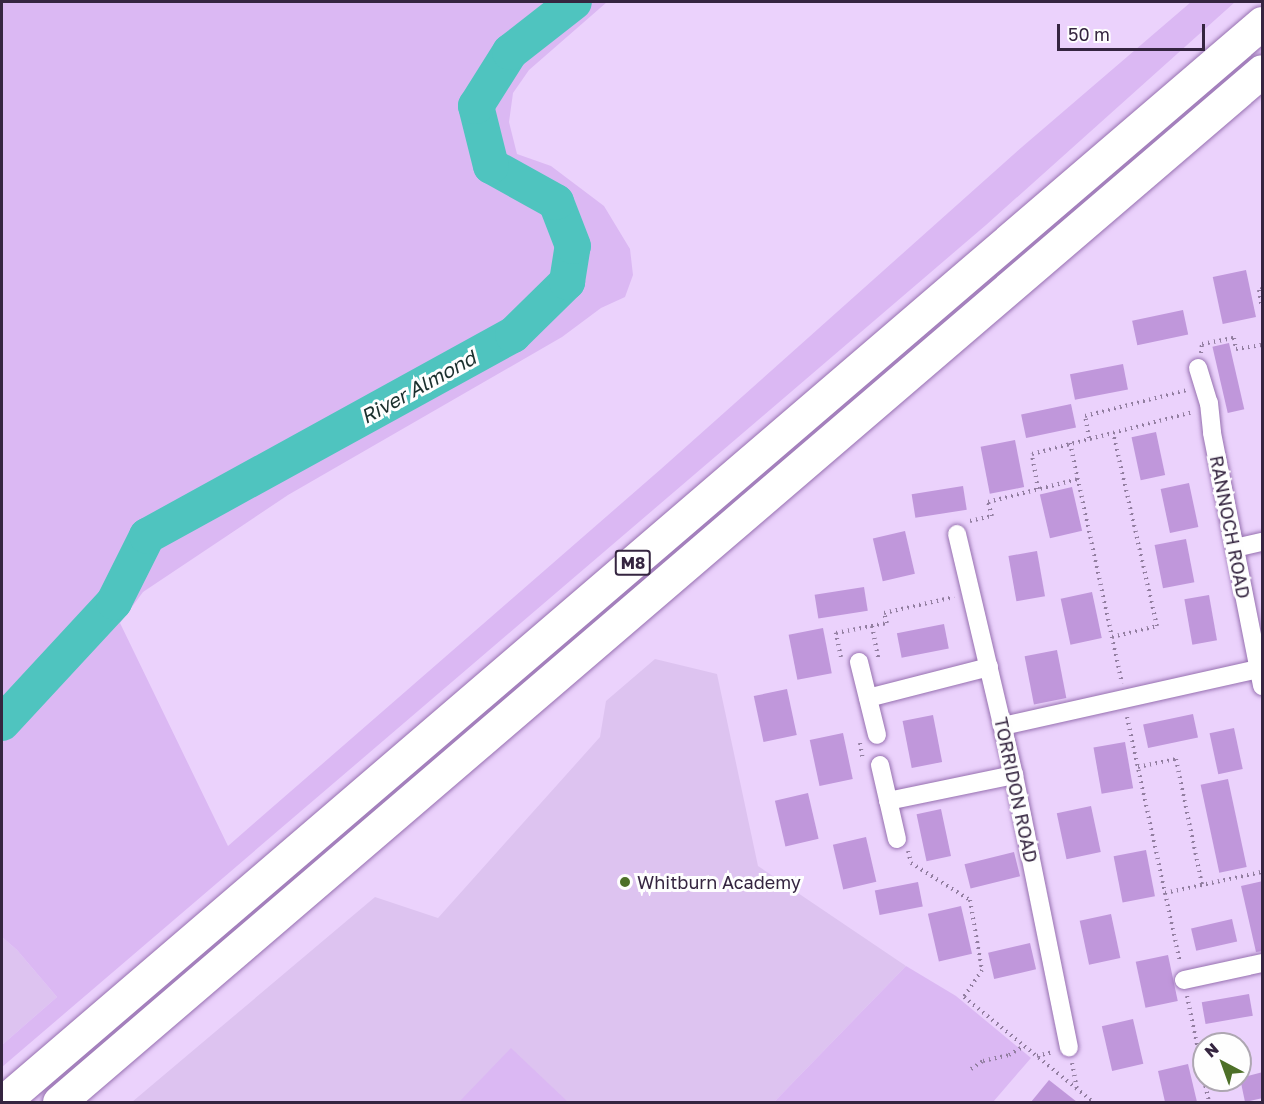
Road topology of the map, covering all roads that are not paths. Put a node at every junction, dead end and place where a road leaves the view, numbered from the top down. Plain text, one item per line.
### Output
1 (1263, 22) edge
2 (1263, 71) edge
3 (1198, 368) road end
4 (957, 534) road end
5 (1263, 542) edge
6 (1235, 548) junction
7 (851, 663) road end
8 (989, 667) junction
9 (1261, 677) edge
10 (868, 698) junction
11 (1002, 726) junction
12 (877, 735) dead end
13 (872, 765) road end
14 (1014, 775) junction
15 (888, 801) junction
16 (897, 838) road end
17 (1263, 963) edge
18 (1184, 980) road end
19 (1069, 1048) dead end
20 (3, 1102) edge
21 (59, 1102) edge

1 - 20 highway, M8
2 - 21 highway, M8
3 - 6 street, RANNOCH ROAD
4 - 8 street, TORRIDON ROAD
5 - 6 street
6 - 9 street, RANNOCH ROAD
7 - 10 street
8 - 10 street
8 - 11 street, TORRIDON ROAD
9 - 11 street
10 - 12 street
11 - 14 street, TORRIDON ROAD
13 - 15 street
14 - 15 street
14 - 19 street, TORRIDON ROAD
15 - 16 street
17 - 18 street

